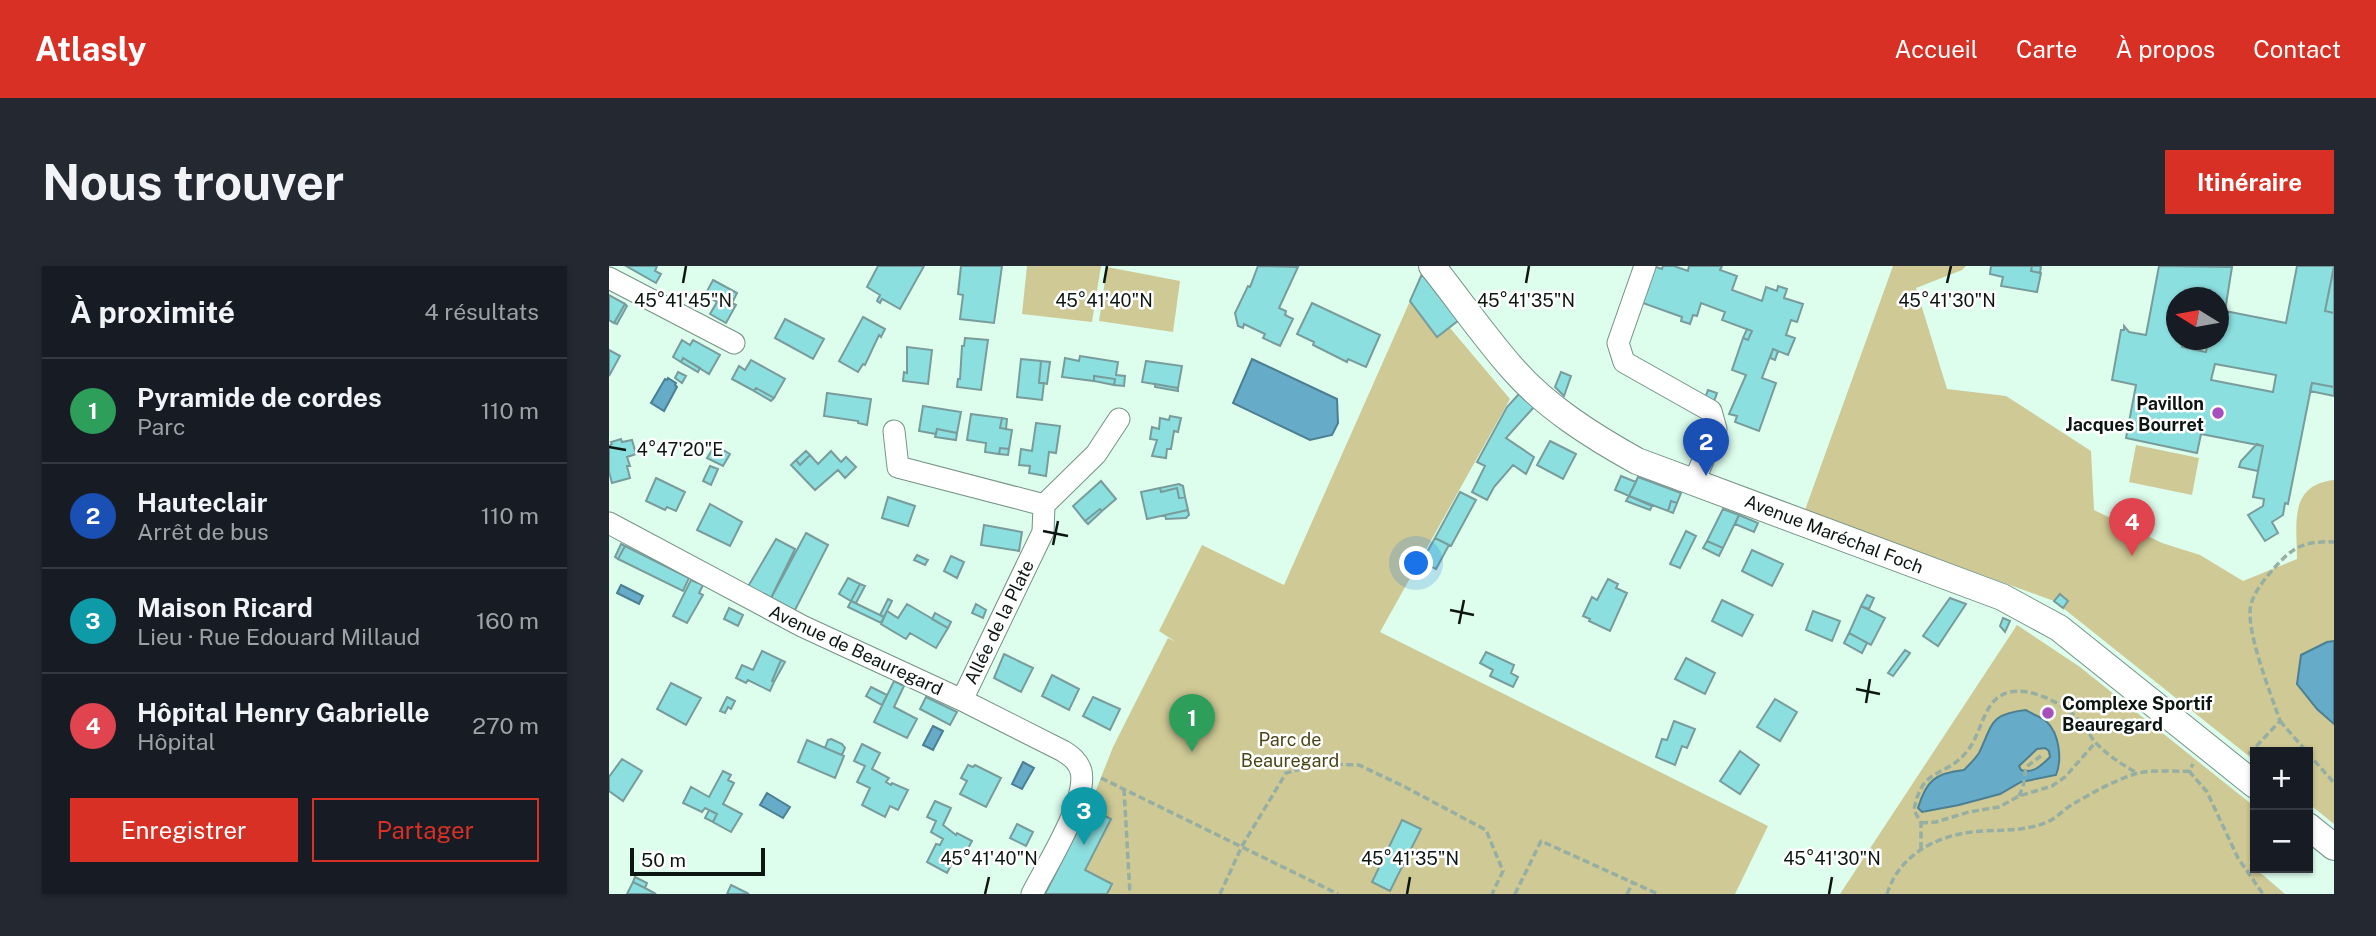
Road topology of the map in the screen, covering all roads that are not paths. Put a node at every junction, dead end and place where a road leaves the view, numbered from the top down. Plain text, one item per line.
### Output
1 (1432, 266) edge
2 (1645, 266) edge
3 (609, 278) edge
4 (734, 343) dead end
5 (1119, 419) dead end
6 (894, 431) dead end
7 (1694, 482) junction
8 (1044, 505) junction
9 (609, 523) edge
10 (962, 699) junction
11 (2250, 781) edge
12 (2313, 830) edge
13 (2334, 847) edge
14 (1032, 894) edge

1 - 7 main road, Avenue Maréchal Foch
2 - 7 street
3 - 4 street
5 - 8 street
6 - 8 street
7 - 11 main road, Avenue Maréchal Foch
8 - 10 street, Allée de la Plate
9 - 10 street, Avenue de Beauregard
10 - 14 street, Avenue de Beauregard
12 - 13 main road

